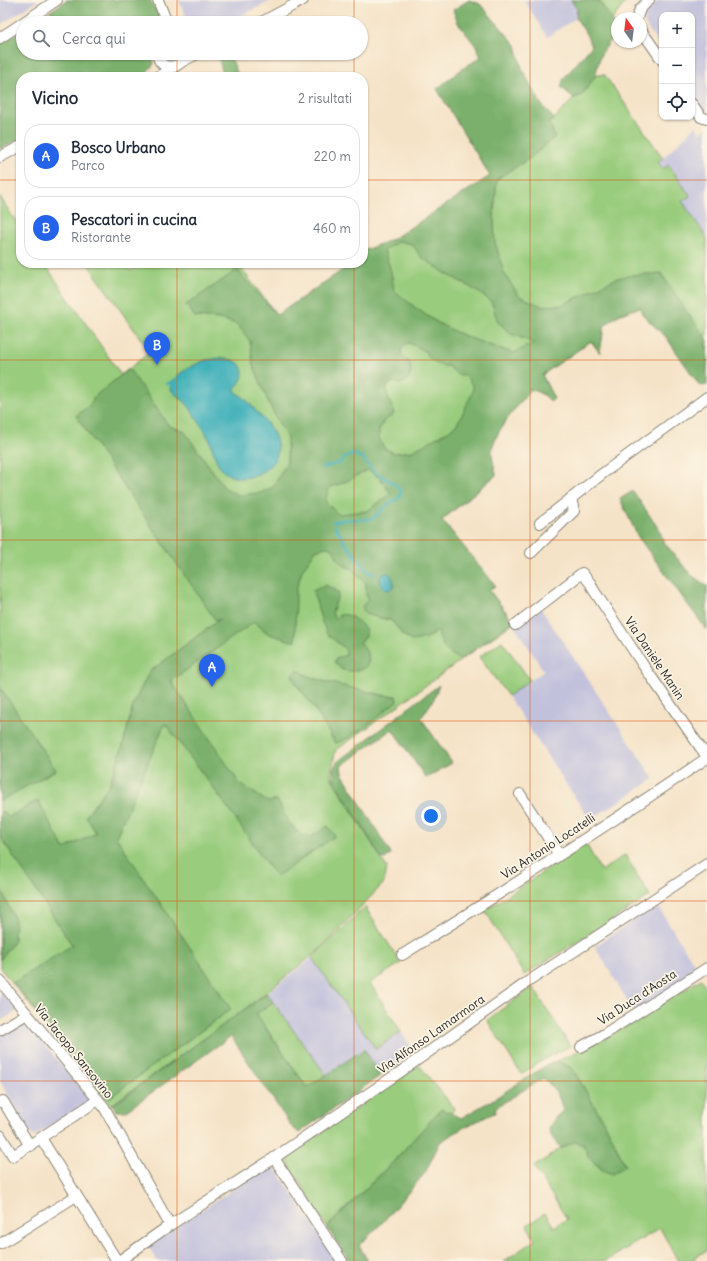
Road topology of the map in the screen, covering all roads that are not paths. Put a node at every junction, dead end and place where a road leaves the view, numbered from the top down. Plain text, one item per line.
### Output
1 (57, 0) edge
2 (158, 0) edge
3 (303, 0) edge
4 (649, 0) edge
5 (639, 12) edge
6 (33, 16) edge
7 (164, 16) edge
8 (273, 16) edge
9 (16, 27) edge
10 (0, 38) edge
11 (647, 39) edge
12 (659, 56) edge
13 (157, 60) edge
14 (160, 60) edge
15 (183, 60) edge
16 (153, 72) edge
17 (165, 72) edge
18 (695, 108) edge
19 (707, 119) edge
20 (16, 149) edge
21 (0, 157) edge
22 (707, 397) edge
23 (571, 498) junction
24 (540, 523) dead end
25 (531, 553) dead end
26 (515, 625) dead end
27 (707, 758) edge
28 (520, 794) dead end
29 (559, 855) junction
30 (707, 864) edge
31 (402, 955) dead end
32 (707, 968) edge
33 (0, 981) edge
34 (27, 1014) junction
35 (0, 1030) edge
36 (581, 1047) dead end
37 (98, 1100) junction
38 (0, 1102) edge
39 (0, 1135) edge
40 (40, 1138) junction
41 (30, 1146) junction
42 (274, 1158) junction
43 (76, 1196) junction
44 (170, 1225) junction
45 (0, 1244) edge
46 (118, 1261) edge
47 (342, 1261) edge

1 - 6 street
2 - 7 street
3 - 8 street
4 - 5 street
9 - 10 street
11 - 12 street
13 - 16 street
14 - 15 street
15 - 17 street
18 - 19 street
20 - 21 street
22 - 23 street
23 - 24 street
23 - 25 street
26 - 27 street, Via Daniele Manin
27 - 29 street, Via Antonio Locatelli
28 - 29 street
29 - 31 street, Via Antonio Locatelli
30 - 42 street, Via Alfonso Lamarmora
32 - 36 street, Via Duca d'Aosta
33 - 34 street, Via Jacopo Sansovino
34 - 35 street
34 - 37 street, Via Jacopo Sansovino
37 - 40 street
37 - 44 street, Via Jacopo Sansovino
38 - 41 street
39 - 41 street
40 - 41 street
40 - 43 street
42 - 44 street, Via Alfonso Lamarmora
42 - 47 street
43 - 45 street
43 - 46 street
44 - 46 street, Via Alfonso Lamarmora

